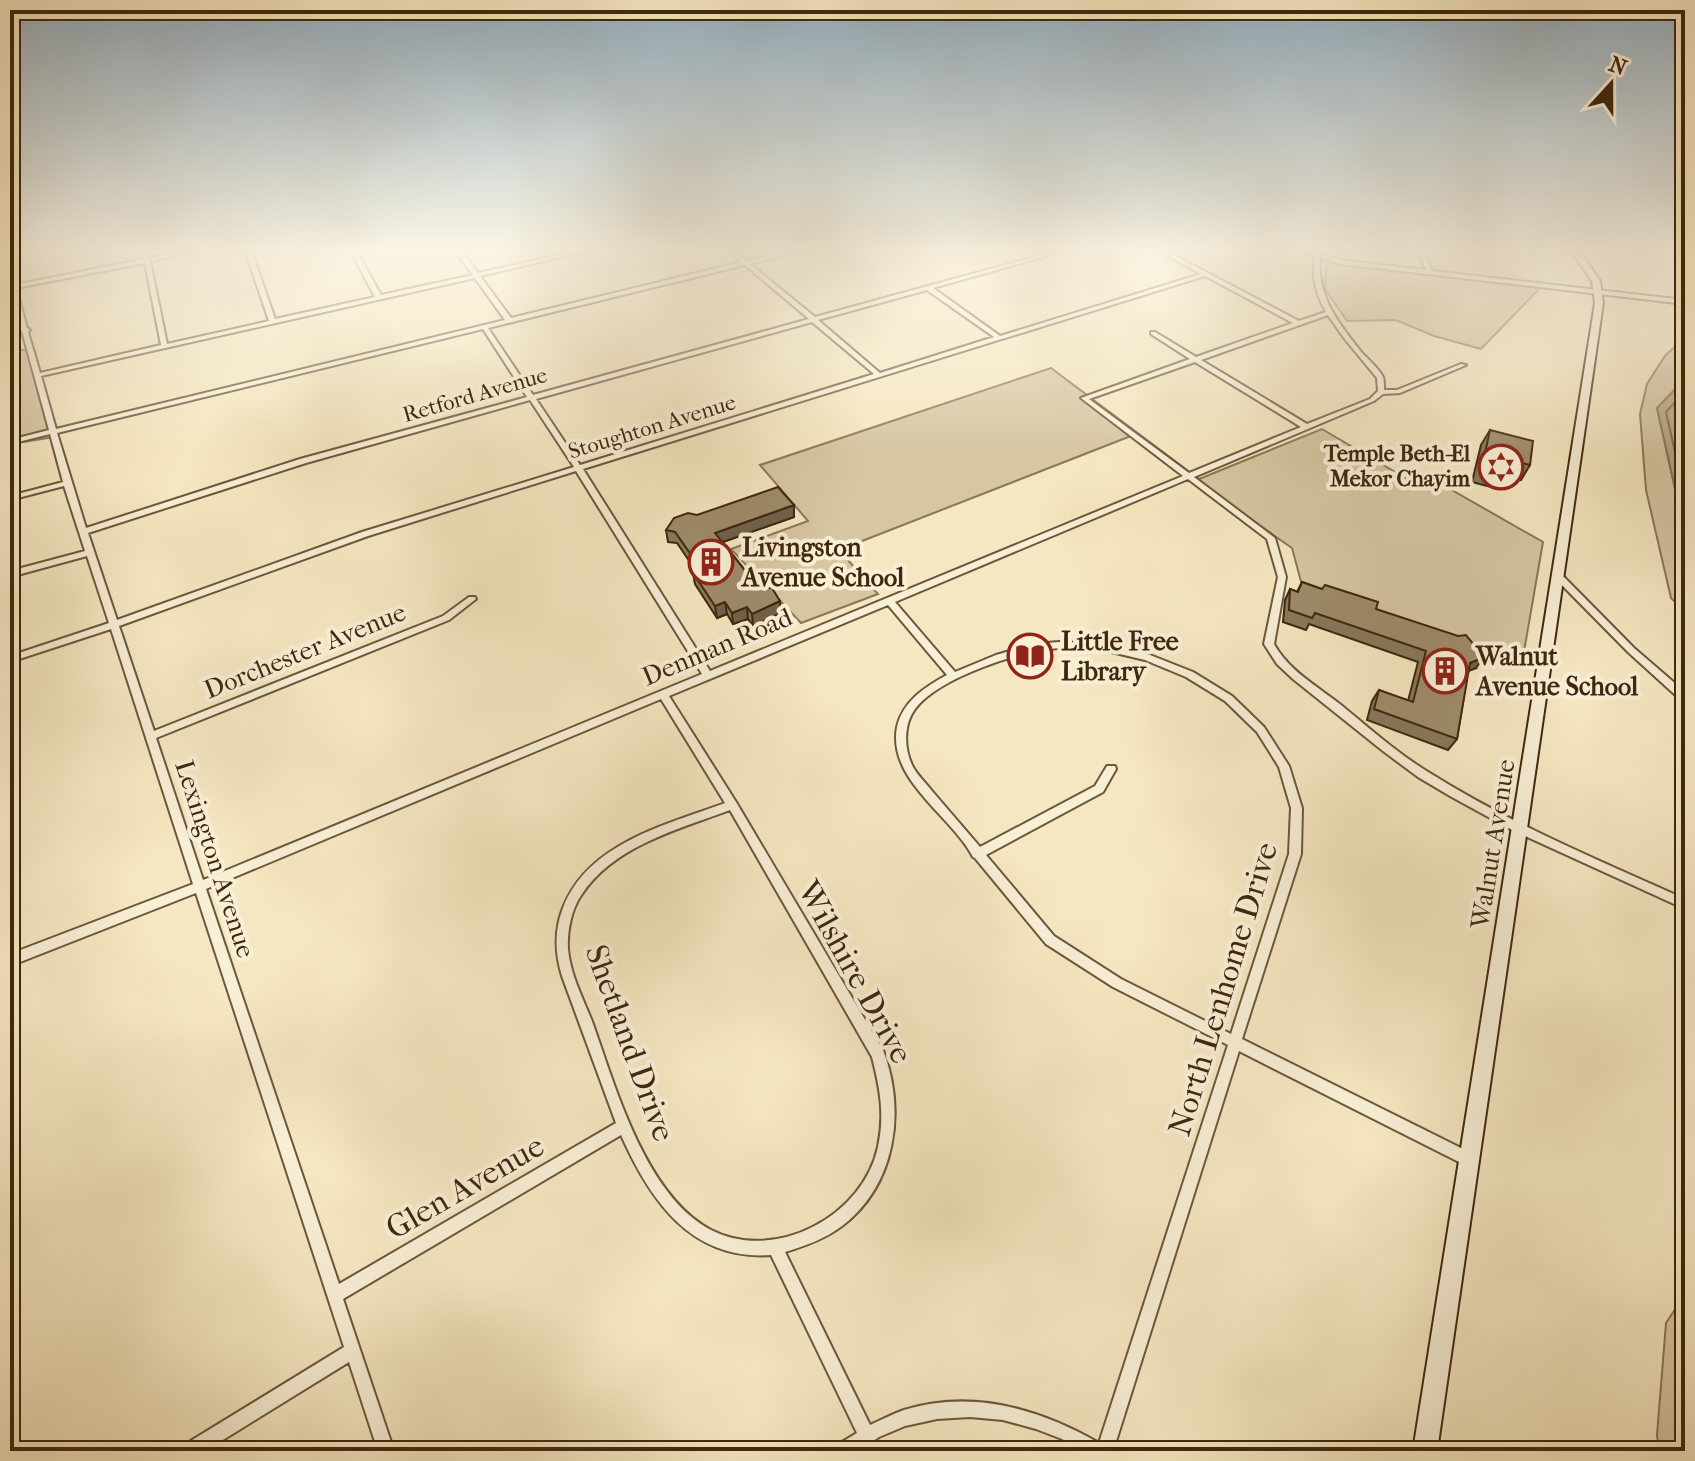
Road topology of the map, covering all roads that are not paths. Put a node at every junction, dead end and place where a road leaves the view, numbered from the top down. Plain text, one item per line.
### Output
1 (23, 318) edge
2 (159, 318) edge
3 (272, 318) edge
4 (290, 318) edge
5 (517, 318) edge
6 (811, 318) joint
7 (971, 318) edge
8 (1063, 318) edge
9 (1289, 318) edge
10 (1312, 318) edge
11 (1336, 318) edge
12 (1595, 318) edge
13 (509, 320) joint
14 (273, 322) junction
15 (1298, 323) junction
16 (484, 326) junction
17 (10, 328) edge
18 (27, 330) junction
19 (1153, 333) dead end
20 (999, 338) junction
21 (164, 346) junction
22 (1195, 359) junction
23 (1463, 365) dead end
24 (38, 375) junction
25 (879, 375) junction
26 (1381, 392) junction
27 (532, 398) junction
28 (1306, 427) junction
29 (53, 431) junction
30 (10, 442) edge
31 (579, 469) junction
32 (1188, 475) junction
33 (67, 483) junction
34 (10, 498) edge
35 (83, 532) junction
36 (90, 552) junction
37 (10, 574) edge
38 (1557, 575) junction
39 (472, 599) dead end
40 (889, 600) junction
41 (113, 625) junction
42 (10, 659) edge
43 (708, 675) junction
44 (953, 676) junction
45 (663, 694) junction
46 (1685, 698) edge
47 (151, 736) junction
48 (1111, 769) dead end
49 (732, 805) junction
50 (1519, 830) junction
51 (977, 854) junction
52 (201, 886) junction
53 (1685, 904) edge
54 (10, 960) edge
55 (1235, 1041) junction
56 (624, 1126) junction
57 (1470, 1160) junction
58 (775, 1247) junction
59 (335, 1295) junction
60 (353, 1350) junction
61 (867, 1436) junction
62 (190, 1451) edge
63 (386, 1451) edge
64 (843, 1451) edge
65 (1098, 1451) edge
66 (1105, 1451) edge
67 (1425, 1451) edge

1 - 18 street, Lexington Avenue
2 - 21 street
3 - 14 street
4 - 14 street
5 - 13 street
6 - 25 street
6 - 27 street, Retford Avenue
7 - 20 street
8 - 20 street, Stoughton Avenue
9 - 15 street
10 - 15 street
11 - 26 street
12 - 38 street, Walnut Avenue
13 - 16 street
14 - 21 street
15 - 22 street
16 - 27 street
16 - 29 street
17 - 18 street
18 - 24 street, Lexington Avenue
19 - 22 street
20 - 25 street, Stoughton Avenue
21 - 24 street
22 - 28 street
22 - 32 street
23 - 26 street, Denman Road
24 - 29 street, Lexington Avenue
25 - 31 street, Stoughton Avenue
26 - 28 street, Denman Road
27 - 31 street
27 - 35 street, Retford Avenue
28 - 32 street, Denman Road
29 - 30 street
29 - 33 street, Lexington Avenue
31 - 41 street, Stoughton Avenue
31 - 43 street
32 - 40 street, Denman Road
32 - 50 street
33 - 34 street
33 - 35 street, Lexington Avenue
35 - 36 street, Lexington Avenue
36 - 37 street
36 - 41 street, Lexington Avenue
38 - 46 street
38 - 50 street, Walnut Avenue
39 - 47 street, Dorchester Avenue
40 - 43 street, Denman Road
40 - 44 street
41 - 42 street, Stoughton Avenue
41 - 47 street, Lexington Avenue
43 - 45 street, Denman Road
44 - 51 street, North Lenhome Drive
44 - 55 street, North Lenhome Drive
45 - 49 street, Wilshire Drive
45 - 52 street, Denman Road
47 - 52 street, Lexington Avenue
48 - 51 street
49 - 56 street, Shetland Drive
49 - 58 street, Wilshire Drive
50 - 53 street
50 - 57 street, Walnut Avenue
51 - 55 street, North Lenhome Drive
52 - 54 street, Denman Road
52 - 59 street, Lexington Avenue
55 - 57 street, North Lenhome Drive
55 - 66 street, North Lenhome Drive
56 - 58 street, Shetland Drive
56 - 59 street, Glen Avenue
57 - 67 street, Walnut Avenue
58 - 61 street
59 - 60 street, Lexington Avenue
60 - 62 street
60 - 63 street, Lexington Avenue
61 - 64 street
61 - 65 street

